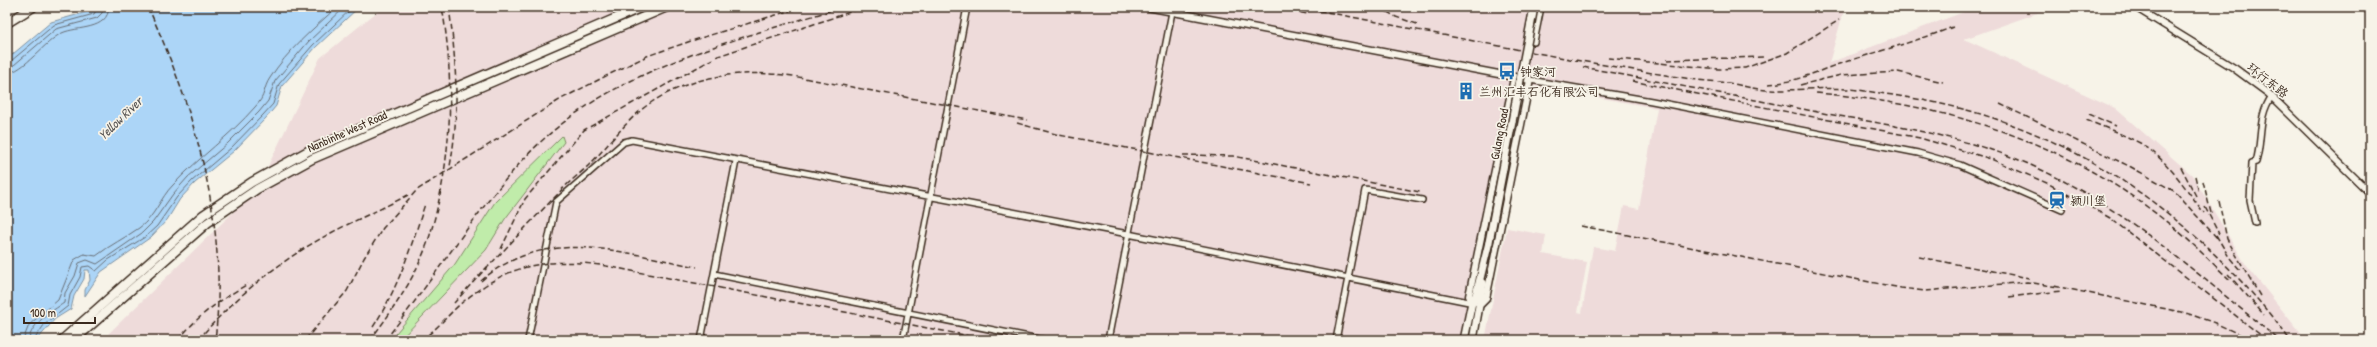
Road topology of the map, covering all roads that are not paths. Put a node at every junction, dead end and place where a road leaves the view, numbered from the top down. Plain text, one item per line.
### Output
1 (14, 7) edge
2 (33, 7) edge
3 (642, 7) edge
4 (667, 7) edge
5 (967, 7) edge
6 (1147, 7) edge
7 (1534, 7) edge
8 (1541, 7) edge
9 (2135, 7) edge
10 (2365, 7) edge
11 (2370, 9) edge
12 (7, 12) edge
13 (1172, 12) junction
14 (7, 23) edge
15 (1534, 42) dead end
16 (1514, 78) junction
17 (1530, 80) junction
18 (2272, 96) junction
19 (736, 161) junction
20 (2370, 193) edge
21 (929, 198) junction
22 (1422, 200) dead end
23 (2062, 210) dead end
24 (2255, 223) dead end
25 (1128, 234) junction
26 (1489, 242) junction
27 (714, 274) junction
28 (1348, 278) junction
29 (1472, 302) junction
30 (1481, 304) junction
31 (908, 312) junction
32 (62, 340) edge
33 (74, 340) edge
34 (528, 340) edge
35 (701, 340) edge
36 (903, 340) edge
37 (1044, 340) edge
38 (1108, 340) edge
39 (1336, 340) edge
40 (1464, 340) edge
41 (1473, 340) edge

1 - 12 main road
2 - 14 main road
3 - 32 main road, Nanbinhe West Road
4 - 33 main road, Nanbinhe West Road
5 - 21 street
6 - 13 street
7 - 26 main road, Gulang Road, bridge
8 - 15 street
9 - 18 street, 环行东路
10 - 11 main road
13 - 16 street
13 - 25 street
16 - 17 street
16 - 29 street, Gulang Road
17 - 23 street
17 - 30 street, Gulang Road
18 - 20 street, 环行东路
18 - 24 street
19 - 21 street
19 - 27 street
19 - 34 street
21 - 25 street
21 - 31 street
22 - 28 street
25 - 28 street
25 - 38 street
26 - 29 main road, Gulang Road
26 - 30 main road, Gulang Road
27 - 31 street
27 - 35 street
28 - 29 street
28 - 39 street
29 - 30 street
29 - 40 main road, Gulang Road
30 - 41 main road, Gulang Road
31 - 36 street
31 - 37 street

